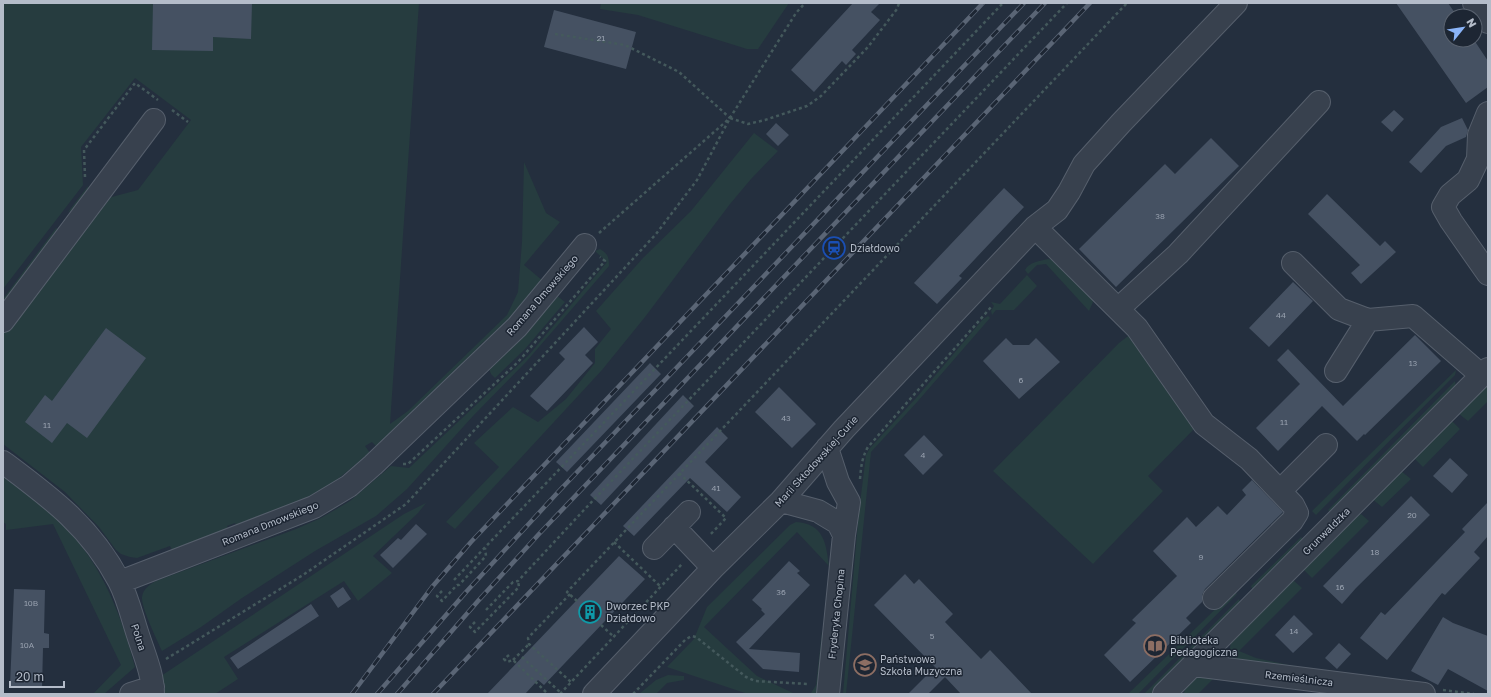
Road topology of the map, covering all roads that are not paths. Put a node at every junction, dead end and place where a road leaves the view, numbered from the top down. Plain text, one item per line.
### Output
1 (1236, 3) edge
2 (1474, 3) edge
3 (1488, 22) edge
4 (1319, 102) dead end
5 (1488, 113) edge
6 (154, 120) dead end
7 (1035, 227) junction
8 (585, 245) road end
9 (1293, 263) dead end
10 (1488, 274) edge
11 (1118, 309) junction
12 (1368, 320) junction
13 (3, 321) edge
14 (1336, 371) dead end
15 (1485, 372) edge
16 (1326, 445) dead end
17 (828, 448) junction
18 (3, 462) edge
19 (805, 474) junction
20 (849, 483) junction
21 (1280, 492) junction
22 (781, 501) junction
23 (818, 511) junction
24 (689, 512) dead end
25 (674, 527) junction
26 (844, 535) junction
27 (654, 548) dead end
28 (713, 568) junction
29 (120, 582) junction
30 (1214, 598) dead end
31 (1194, 665) junction
32 (152, 684) edge
33 (829, 690) edge
34 (1401, 693) edge
35 (131, 694) edge
36 (594, 694) edge
37 (1164, 694) edge
38 (1424, 694) edge

1 - 7 street, Marii Skłodowskiej-Curie
2 - 3 street
4 - 11 street
5 - 10 street
6 - 13 street
7 - 11 street
7 - 17 street, Marii Skłodowskiej-Curie
8 - 29 street, Romana Dmowskiego
9 - 12 street
11 - 21 street
12 - 14 street
12 - 15 street
15 - 31 street, Grunwaldzka
16 - 21 street
17 - 19 street, Marii Skłodowskiej-Curie
17 - 20 street, Fryderyka Chopina
18 - 29 street
19 - 20 street
19 - 22 street, Marii Skłodowskiej-Curie
19 - 23 street
20 - 26 street, Fryderyka Chopina
21 - 30 street
22 - 23 street
22 - 28 street, Marii Skłodowskiej-Curie
23 - 26 street
24 - 25 street
25 - 27 street
25 - 28 street
26 - 33 street, Fryderyka Chopina
28 - 36 street, Marii Skłodowskiej-Curie
29 - 32 street, Polna
31 - 34 street, Rzemieślnicza
31 - 37 street, Grunwaldzka
32 - 35 street
34 - 38 street, Rzemieślnicza

